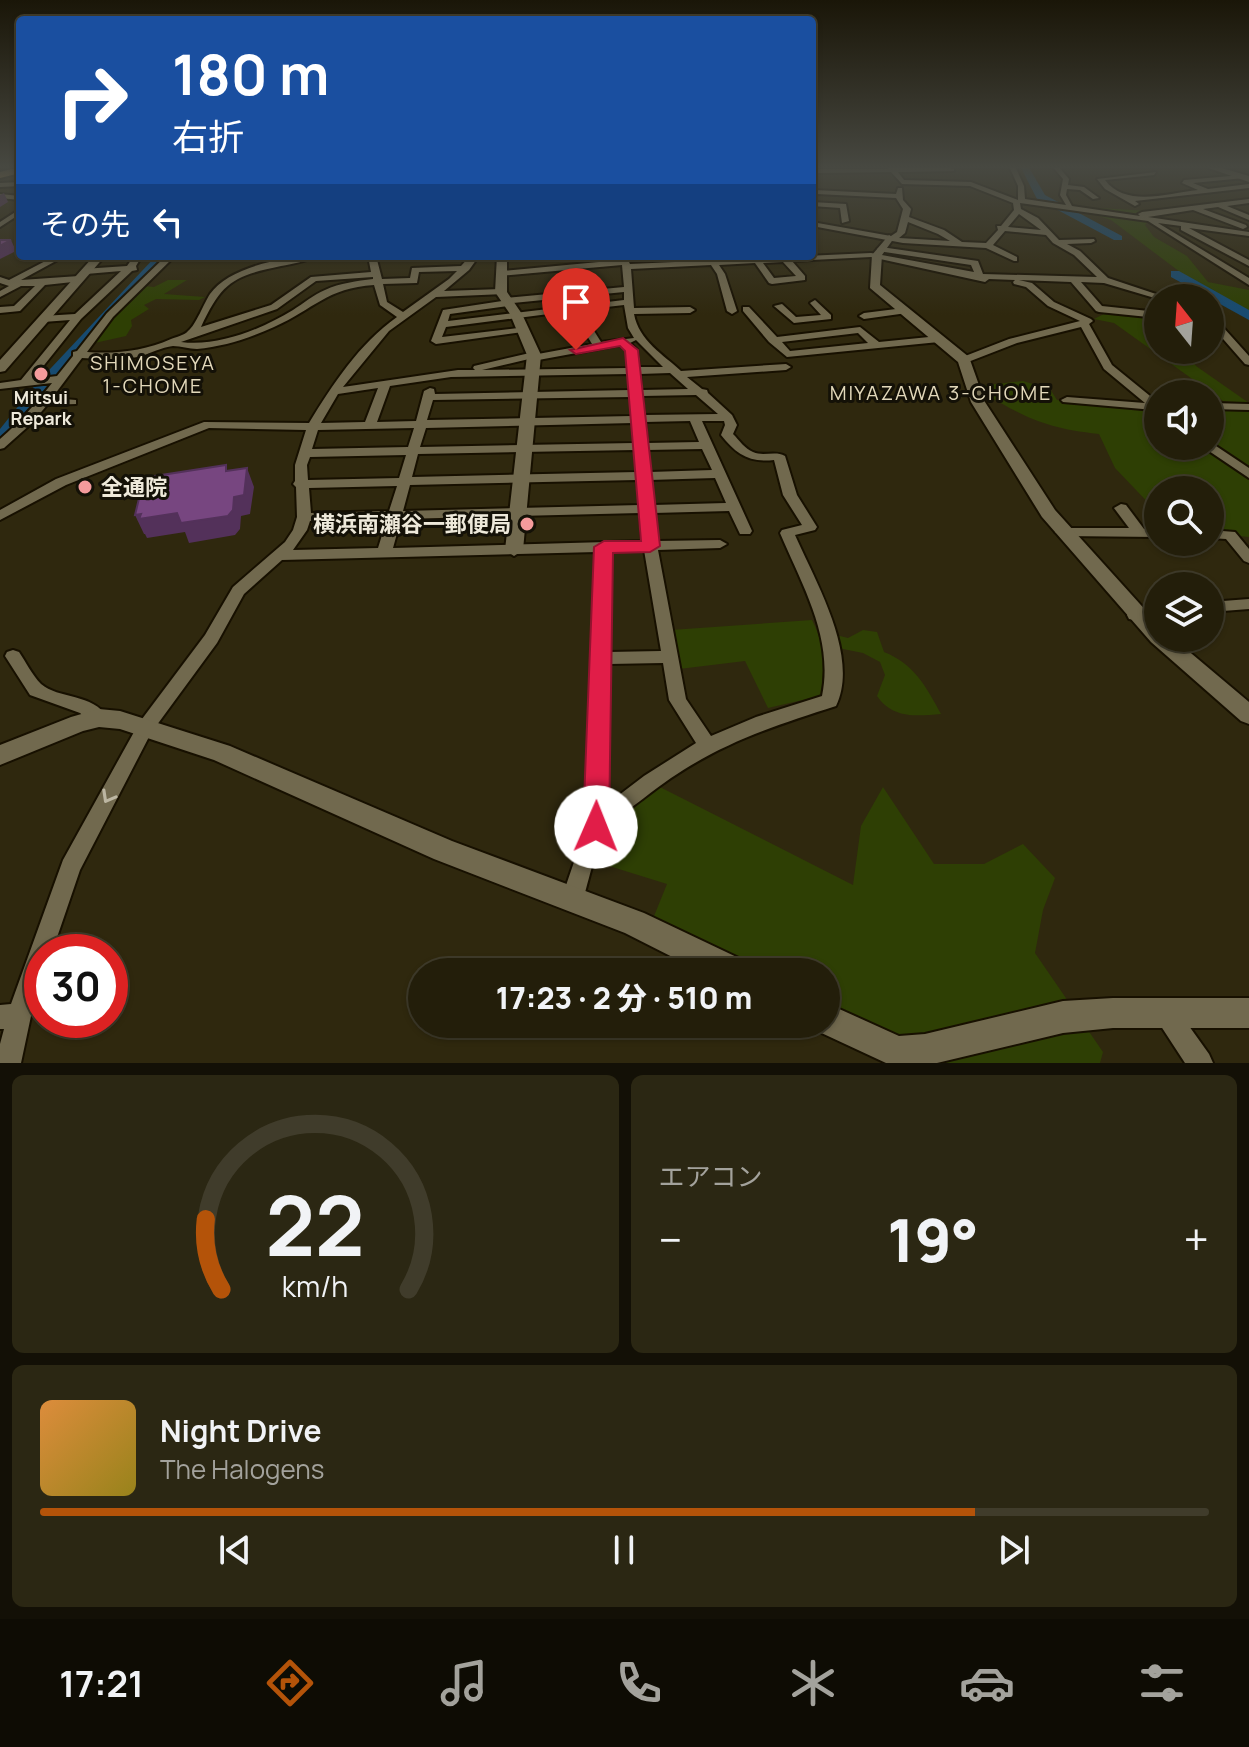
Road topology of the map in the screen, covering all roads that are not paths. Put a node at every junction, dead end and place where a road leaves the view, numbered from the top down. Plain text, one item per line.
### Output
1 (1009, 216) edge
2 (1030, 216) edge
3 (1122, 216) edge
4 (1144, 216) edge
5 (1212, 216) edge
6 (904, 218) joint
7 (1154, 222) junction
8 (1177, 224) junction
9 (816, 227) edge
10 (1000, 228) junction
11 (1249, 232) edge
12 (1046, 233) junction
13 (1203, 238) junction
14 (1175, 239) junction
15 (1091, 241) dead end
16 (1058, 242) junction
17 (885, 245) junction
18 (988, 246) junction
19 (963, 247) junction
20 (816, 255) edge
21 (1014, 259) dead end
22 (53, 260) edge
23 (96, 260) edge
24 (136, 260) edge
25 (165, 260) edge
26 (296, 260) edge
27 (373, 260) edge
28 (472, 260) edge
29 (502, 260) edge
30 (666, 260) edge
31 (715, 260) edge
32 (757, 260) joint
33 (786, 260) edge
34 (625, 262) edge
35 (1247, 262) edge
36 (1216, 263) junction
37 (1200, 264) dead end
38 (669, 265) junction
39 (155, 267) junction
40 (466, 268) junction
41 (130, 269) junction
42 (530, 271) junction
43 (502, 274) junction
44 (82, 275) junction
45 (979, 276) junction
46 (376, 279) junction
47 (1074, 279) junction
48 (0, 280) edge
49 (1105, 280) junction
50 (44, 281) junction
51 (1249, 282) edge
52 (1144, 292) edge
53 (0, 294) edge
54 (435, 294) junction
55 (533, 298) junction
56 (628, 301) junction
57 (815, 303) dead end
58 (779, 306) dead end
59 (575, 308) junction
60 (746, 309) dead end
61 (0, 310) edge
62 (512, 310) junction
63 (690, 310) dead end
64 (732, 311) dead end
65 (904, 311) junction
66 (1144, 314) edge
67 (401, 315) junction
68 (864, 316) dead end
69 (78, 317) junction
70 (43, 319) junction
71 (1084, 323) junction
72 (218, 327) junction
73 (193, 333) junction
74 (1224, 334) edge
75 (234, 337) junction
76 (939, 339) junction
77 (631, 340) junction
78 (773, 340) junction
79 (172, 343) junction
80 (876, 345) junction
81 (598, 346) junction
82 (77, 354) junction
83 (5, 355) edge
84 (964, 360) junction
85 (533, 362) junction
86 (1249, 362) edge
87 (786, 367) dead end
88 (0, 368) edge
89 (634, 371) junction
90 (678, 372) junction
91 (450, 374) junction
92 (435, 378) junction
93 (49, 379) dead end
94 (26, 380) junction
95 (385, 385) junction
96 (0, 386) edge
97 (336, 391) junction
98 (703, 392) junction
99 (636, 393) junction
100 (530, 395) junction
101 (1144, 396) edge
102 (428, 397) junction
103 (1067, 400) dead end
104 (41, 401) junction
105 (72, 402) dead end
106 (1144, 404) edge
107 (1224, 406) edge
108 (1249, 407) edge
109 (694, 417) junction
110 (728, 417) junction
111 (638, 418) junction
112 (527, 421) junction
113 (421, 423) junction
114 (370, 424) junction
115 (313, 426) junction
116 (0, 445) edge
117 (707, 445) junction
118 (641, 446) junction
119 (525, 448) junction
120 (413, 451) junction
121 (305, 453) junction
122 (1224, 456) edge
123 (721, 474) junction
124 (1249, 474) edge
125 (644, 476) junction
126 (522, 479) junction
127 (404, 481) junction
128 (300, 484) junction
129 (735, 507) junction
130 (1121, 508) dead end
131 (647, 509) junction
132 (518, 512) junction
133 (394, 515) junction
134 (0, 516) edge
135 (304, 517) junction
136 (745, 531) dead end
137 (1062, 532) junction
138 (1140, 533) junction
139 (1144, 533) edge
140 (1224, 535) edge
141 (720, 544) dead end
142 (650, 546) junction
143 (604, 547) junction
144 (514, 550) junction
145 (384, 553) junction
146 (278, 555) junction
147 (1249, 558) edge
148 (1249, 604) edge
149 (1224, 606) edge
150 (1144, 614) edge
151 (1135, 615) junction
152 (1144, 623) edge
153 (1176, 652) edge
154 (13, 656) dead end
155 (671, 657) junction
156 (600, 658) junction
157 (1249, 715) edge
158 (99, 718) junction
159 (145, 728) junction
160 (707, 744) junction
161 (0, 755) edge
162 (596, 827) junction
163 (572, 900) junction
164 (706, 958) edge
165 (1249, 1013) edge
166 (1165, 1014) junction
167 (10, 1017) edge
168 (840, 1025) edge
169 (8, 1063) edge
170 (1200, 1063) edge

1 - 10 street
2 - 12 street
3 - 7 street
4 - 7 street
5 - 11 street
6 - 17 street
6 - 19 street
7 - 8 street
7 - 14 street
8 - 11 street
8 - 13 street
9 - 17 street
10 - 12 street
10 - 18 street
12 - 16 street
13 - 14 street
13 - 35 street
14 - 36 street
15 - 16 street
16 - 49 street
17 - 19 street
17 - 20 street
17 - 45 street
17 - 65 street
18 - 19 street
18 - 21 street
22 - 50 street
23 - 44 street
24 - 41 street
25 - 39 street
26 - 73 street
27 - 46 street
28 - 40 street
29 - 43 street
30 - 38 street
31 - 32 street
31 - 38 street
31 - 64 street
32 - 33 street
34 - 38 street
34 - 42 street
34 - 56 street
35 - 36 street
36 - 37 street
36 - 51 street
39 - 41 street
39 - 82 street
40 - 46 street
40 - 54 street
41 - 44 street
41 - 69 street
42 - 43 street
42 - 55 street
43 - 62 street
44 - 50 street
44 - 70 street
45 - 47 street
45 - 71 street
46 - 67 street
46 - 72 street
46 - 75 street
47 - 49 street
47 - 66 street
48 - 53 street
49 - 52 street
50 - 61 street
54 - 62 street
54 - 67 street
55 - 56 street
55 - 62 street
56 - 59 street
56 - 63 street
56 - 77 street
57 - 58 street
59 - 62 street
59 - 81 street
60 - 78 street
62 - 62 street
62 - 85 street
65 - 68 street
65 - 76 street
67 - 97 street
69 - 70 street
69 - 94 street
70 - 83 street
71 - 84 street
71 - 101 street
72 - 73 street
72 - 75 street
73 - 79 street
74 - 86 street
75 - 79 street
76 - 80 street
76 - 84 street
77 - 81 street
77 - 89 street
77 - 90 street
78 - 80 street
78 - 80 street
79 - 82 street
81 - 85 street
82 - 104 street
83 - 88 street
84 - 137 street
85 - 89 street
85 - 91 street
85 - 91 street
85 - 100 street
87 - 90 street
89 - 90 street
89 - 99 street
90 - 98 street
91 - 92 street
92 - 95 street
92 - 102 street
93 - 94 street
94 - 96 street
95 - 97 street
95 - 114 street
97 - 115 street
98 - 99 street
98 - 110 street
99 - 100 street
99 - 111 street
100 - 102 street
100 - 112 street
102 - 113 street
103 - 106 street
104 - 105 street
104 - 116 street
107 - 108 street
109 - 110 street
109 - 111 street
109 - 117 street
110 - 160 street
111 - 112 street
111 - 118 street
112 - 113 street
112 - 119 street
113 - 114 street
113 - 120 street
114 - 115 street
115 - 121 street
115 - 134 street
117 - 118 street
117 - 123 street
118 - 119 street
118 - 125 street
119 - 120 street
119 - 126 street
120 - 121 street
120 - 127 street
121 - 128 street
122 - 124 street
123 - 125 street
123 - 129 street
125 - 126 street
125 - 131 street
126 - 127 street
126 - 132 street
127 - 128 street
127 - 133 street
128 - 135 street
129 - 131 street
129 - 136 street
130 - 138 street
131 - 132 street
131 - 142 street
132 - 133 street
132 - 144 street
133 - 135 street
133 - 145 street
135 - 146 street
137 - 138 street
137 - 151 street
138 - 139 street
140 - 147 street
141 - 142 street
142 - 143 street
142 - 155 street
143 - 144 street
143 - 156 street
144 - 145 street
145 - 146 street
146 - 159 street
148 - 149 street
150 - 151 street
151 - 152 street
153 - 157 street
154 - 158 street
155 - 156 street
155 - 160 street
156 - 162 street
158 - 159 street
158 - 161 street
159 - 163 street
159 -> 167 street
160 - 162 street
162 - 163 street
163 - 164 street
165 - 166 street
166 - 168 street
166 - 170 street
167 - 169 street

